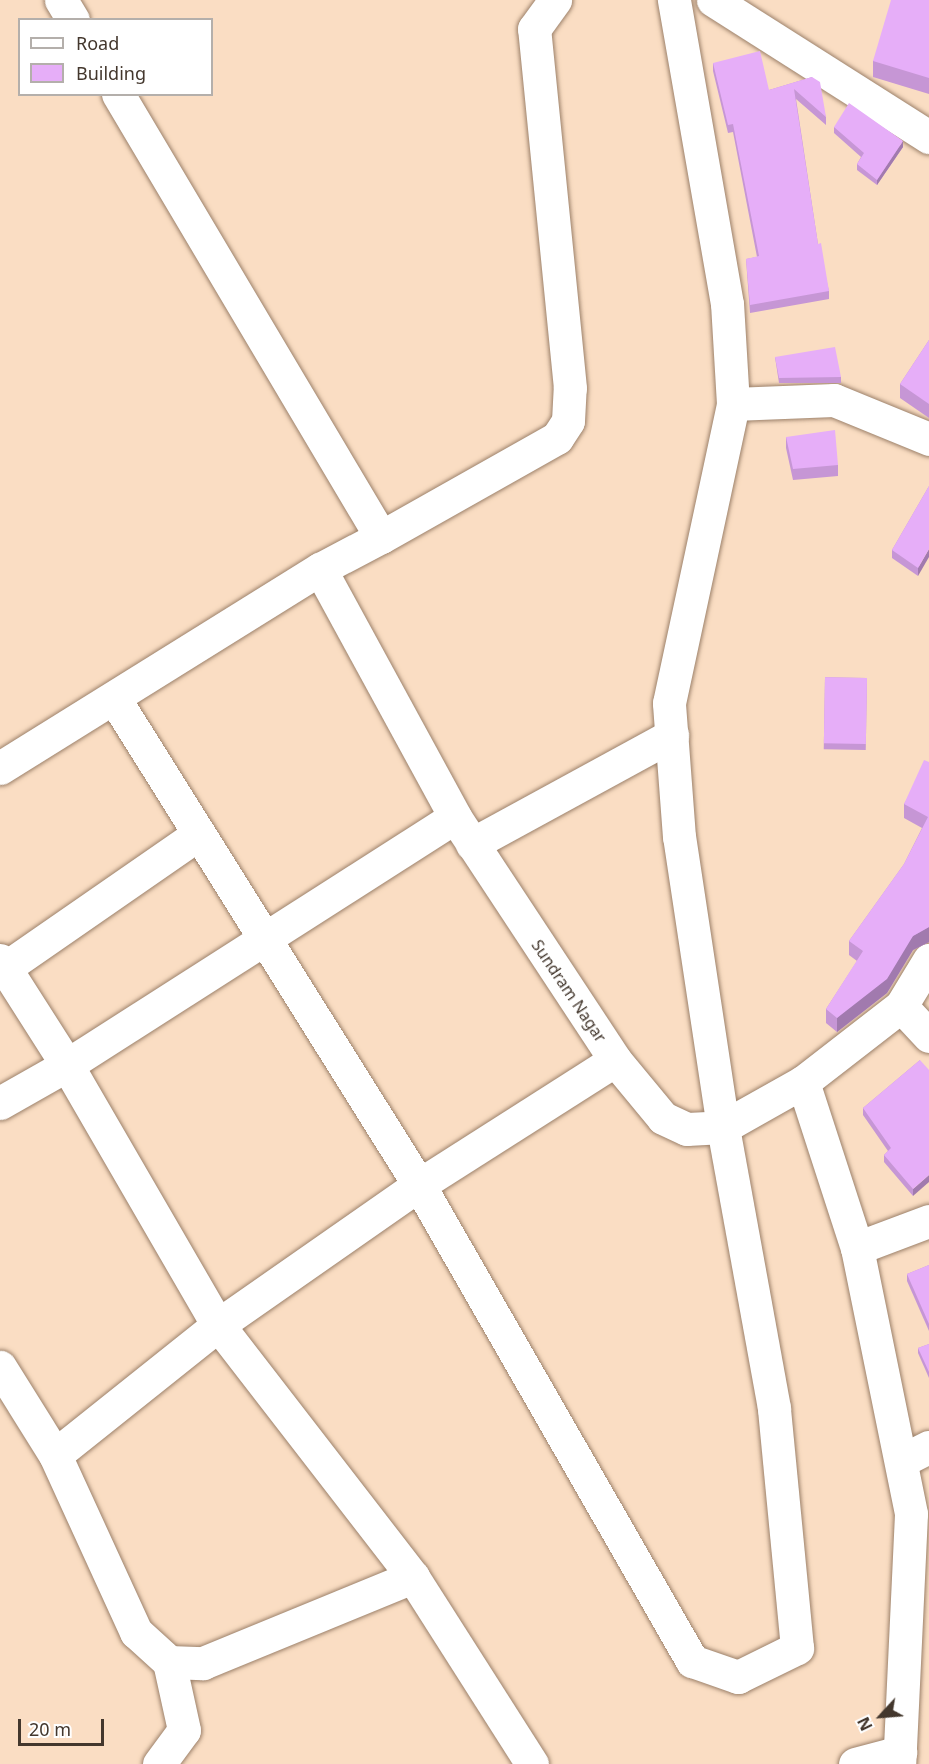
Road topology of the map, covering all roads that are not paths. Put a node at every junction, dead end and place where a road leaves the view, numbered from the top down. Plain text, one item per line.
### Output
1 (61, 0) edge
2 (555, 0) edge
3 (674, 0) edge
4 (712, 0) edge
5 (72, 18) edge
6 (118, 96) edge
7 (929, 137) edge
8 (733, 404) junction
9 (929, 439) edge
10 (381, 537) junction
11 (320, 569) junction
12 (114, 698) junction
13 (672, 735) junction
14 (0, 768) edge
15 (464, 830) junction
16 (197, 835) junction
17 (262, 940) junction
18 (929, 960) edge
19 (3, 964) edge
20 (901, 1006) junction
21 (929, 1036) edge
22 (615, 1060) junction
23 (67, 1065) junction
24 (803, 1082) junction
25 (0, 1103) edge
26 (723, 1127) junction
27 (419, 1185) junction
28 (929, 1221) edge
29 (857, 1248) junction
30 (218, 1325) junction
31 (0, 1367) edge
32 (915, 1454) edge
33 (55, 1455) junction
34 (413, 1577) junction
35 (169, 1662) junction
36 (899, 1758) edge
37 (159, 1764) edge
38 (532, 1764) edge
39 (855, 1764) edge

1 - 5 street
2 - 10 street
3 - 8 street
4 - 7 street
6 - 10 street
8 - 9 street
8 - 13 street
10 - 11 street
11 - 12 street
11 - 15 street, Sundram Nagar
12 - 14 street
12 - 16 street
13 - 15 street
13 - 26 street
15 - 17 street
15 - 22 street, Sundram Nagar
16 - 17 street
16 - 19 street
17 - 23 street
17 - 27 street
18 - 20 street, Sundram Nagar
19 - 23 street
20 - 21 street
20 - 24 street, Sundram Nagar
22 - 26 street, Sundram Nagar
22 - 27 street
23 - 25 street
23 - 30 street
24 - 26 street, Sundram Nagar
24 - 29 street
26 - 27 street
27 - 30 street
28 - 29 street
29 - 32 street
30 - 33 street
30 - 34 street
31 - 33 street
32 - 36 street
33 - 35 street
34 - 35 street
34 - 38 street
35 - 37 street
36 - 39 street

